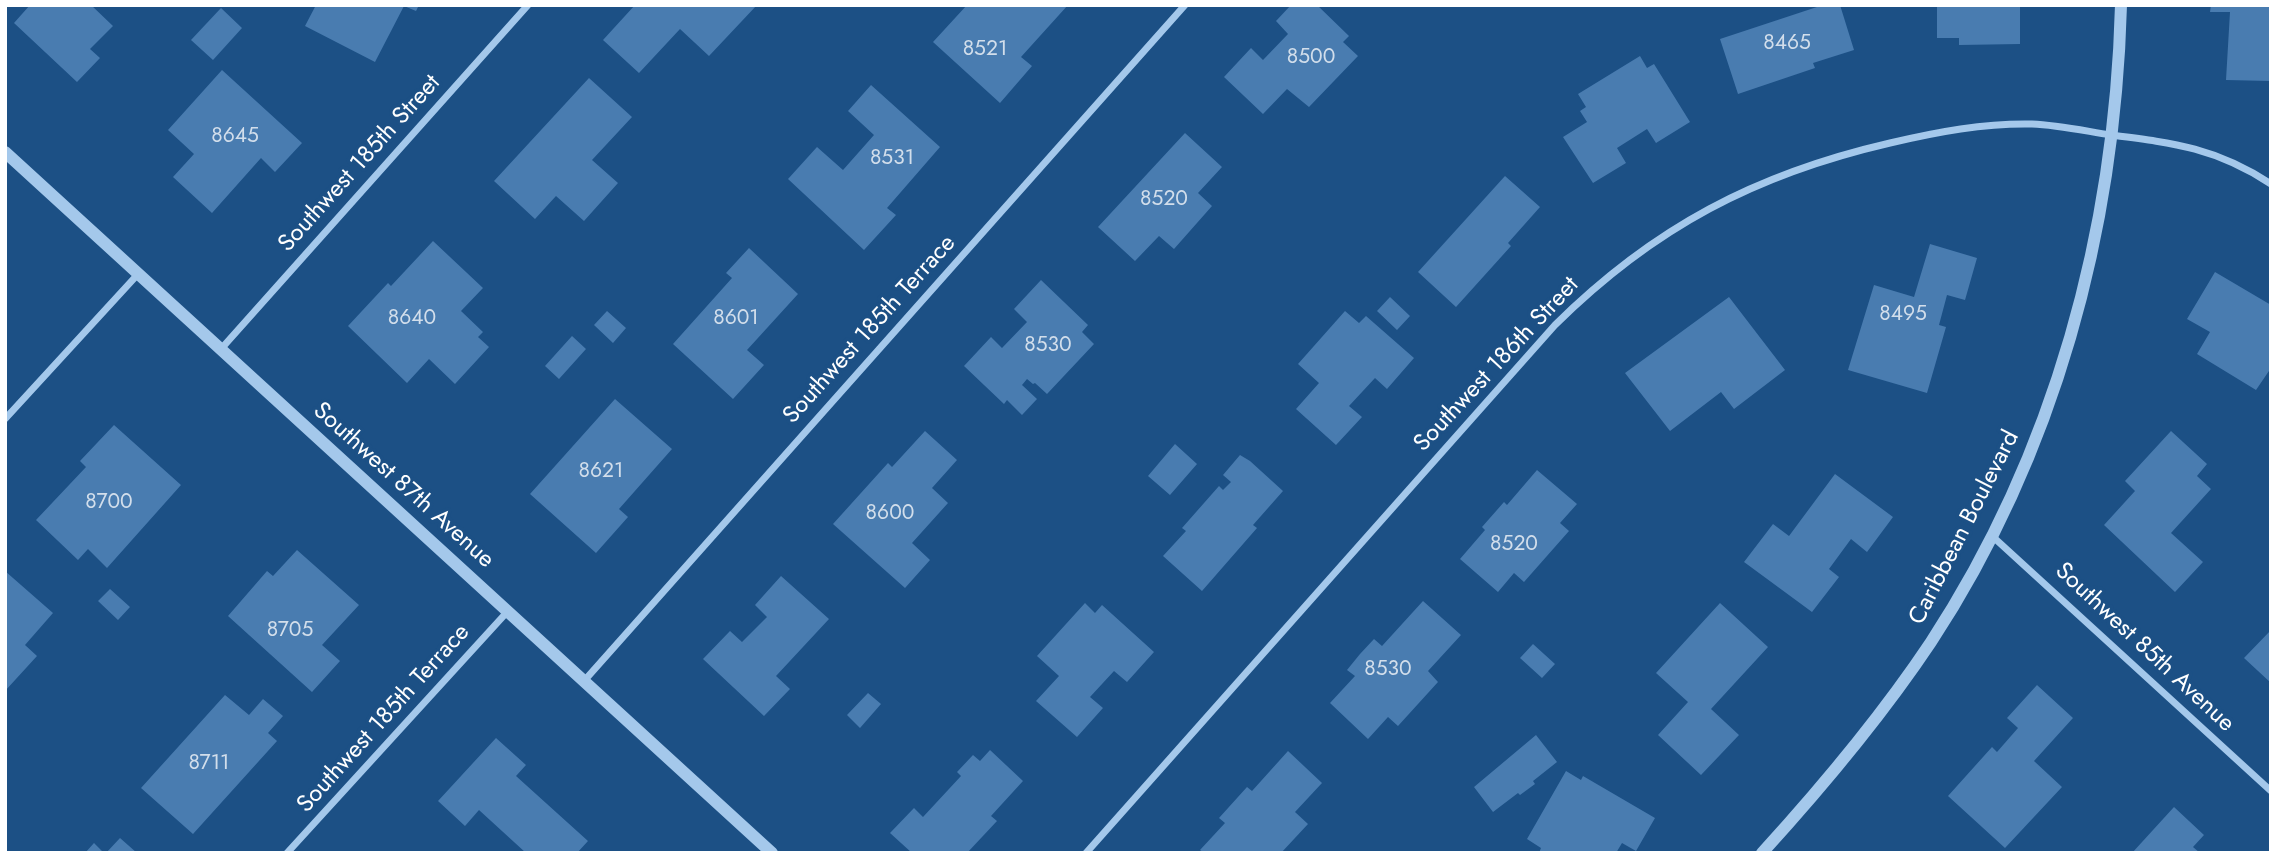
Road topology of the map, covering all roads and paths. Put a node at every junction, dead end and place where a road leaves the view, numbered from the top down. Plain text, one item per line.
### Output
1 (528, 5) edge
2 (1185, 5) edge
3 (2121, 5) edge
4 (2111, 135) junction
5 (5, 152) edge
6 (2271, 184) edge
7 (139, 273) junction
8 (221, 349) junction
9 (5, 419) edge
10 (1992, 535) junction
11 (509, 611) junction
12 (584, 681) junction
13 (2271, 790) edge
14 (287, 853) edge
15 (772, 853) edge
16 (1086, 853) edge
17 (1762, 853) edge

1 - 8 street, Southwest 185th Street
2 - 12 street, Southwest 185th Terrace
3 - 4 street, Caribbean Boulevard
4 - 6 street, Southwest 186th Street
4 - 10 street, Caribbean Boulevard
4 - 16 street, Southwest 186th Street
5 - 7 street, Southwest 87th Avenue
7 - 8 street, Southwest 87th Avenue
7 - 9 street
8 - 11 street, Southwest 87th Avenue
10 - 13 street, Southwest 85th Avenue
10 - 17 street, Caribbean Boulevard
11 - 12 street, Southwest 87th Avenue
11 - 14 street, Southwest 185th Terrace
12 - 15 street, Southwest 87th Avenue

